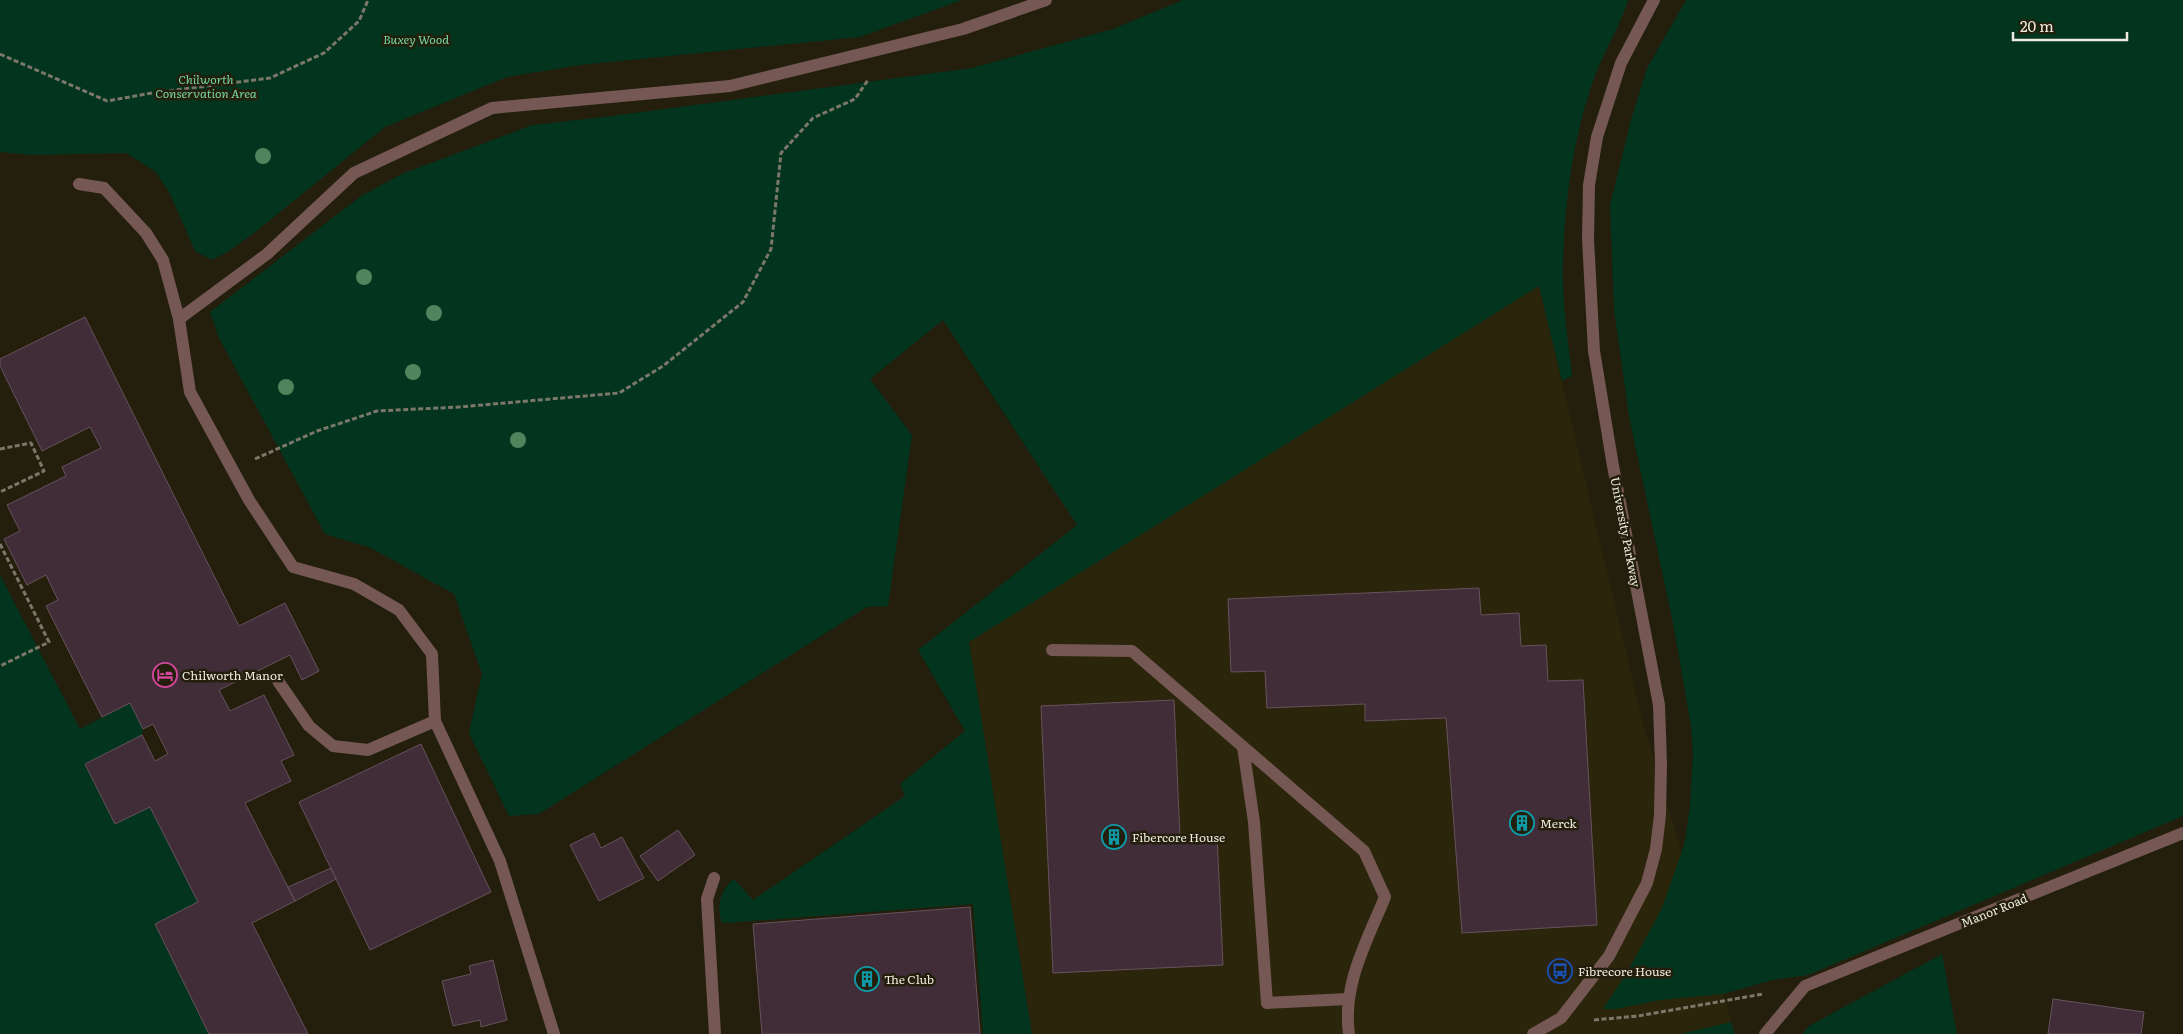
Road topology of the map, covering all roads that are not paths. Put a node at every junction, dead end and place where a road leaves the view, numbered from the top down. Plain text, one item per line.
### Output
1 (1046, 0) edge
2 (1654, 0) edge
3 (79, 184) dead end
4 (179, 319) junction
5 (1052, 650) dead end
6 (278, 681) dead end
7 (435, 722) junction
8 (1243, 747) junction
9 (2183, 833) edge
10 (714, 878) dead end
11 (1348, 999) junction
12 (554, 1034) edge
13 (715, 1034) edge
14 (1349, 1034) edge
15 (1533, 1034) edge
16 (1765, 1034) edge

1 - 4 street
2 - 15 street, University Parkway
3 - 4 street
4 - 7 street
5 - 8 street
6 - 7 street
7 - 12 street
8 - 11 street
8 - 11 street
9 - 16 street, Manor Road
10 - 13 street
11 - 14 street

